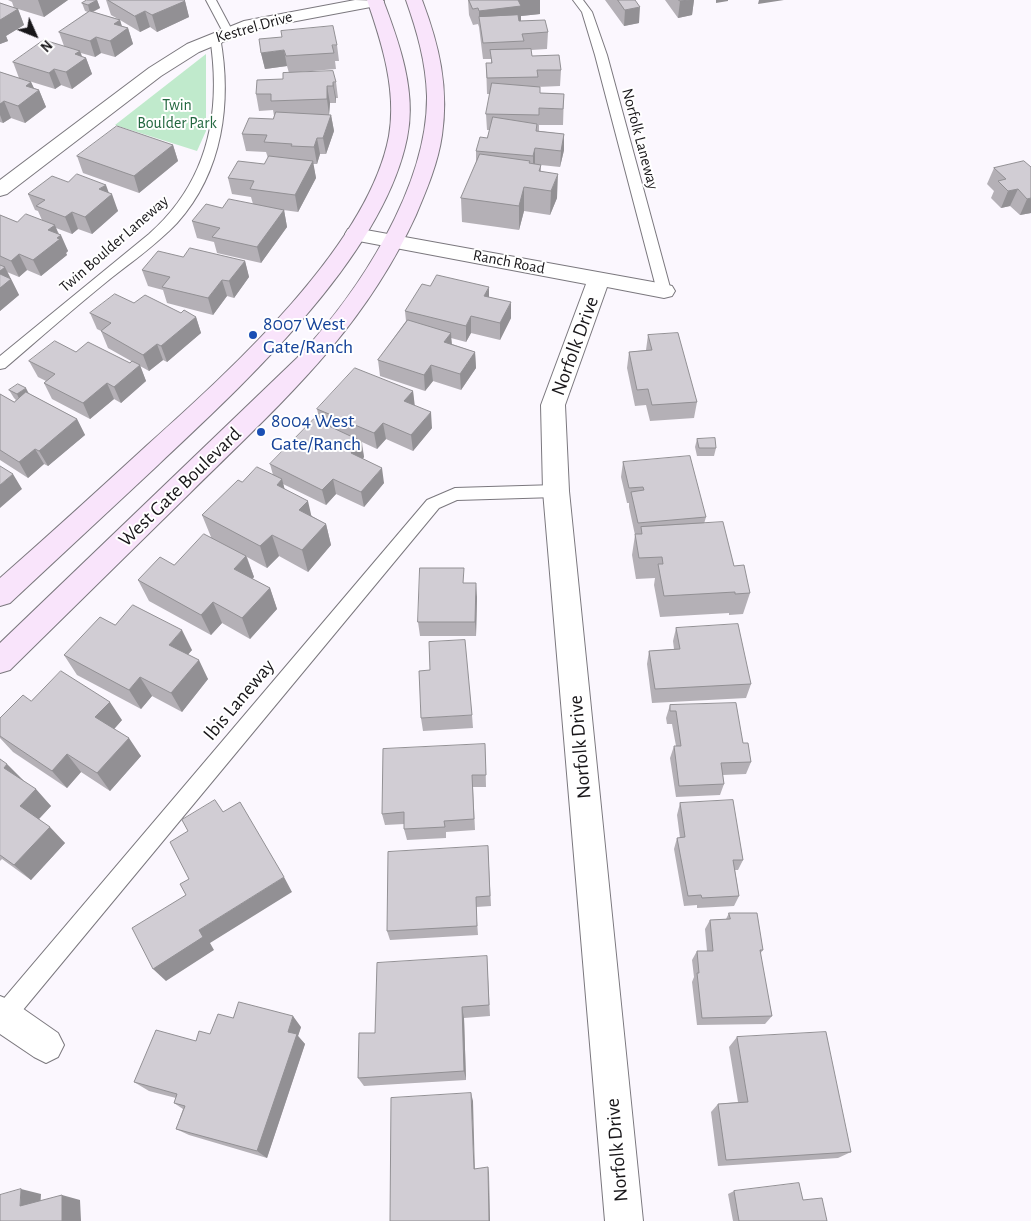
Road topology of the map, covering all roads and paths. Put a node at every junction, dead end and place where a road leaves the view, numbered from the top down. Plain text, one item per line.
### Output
1 (211, 0) edge
2 (414, 0) edge
3 (578, 0) edge
4 (375, 1) edge
5 (221, 35) junction
6 (0, 190) edge
7 (355, 234) junction
8 (394, 241) junction
9 (599, 279) junction
10 (664, 291) joint
11 (0, 364) edge
12 (556, 491) junction
13 (0, 595) edge
14 (0, 661) edge
15 (1, 1016) edge
16 (46, 1046) dead end
17 (624, 1221) edge

1 - 5 lane, Twin Boulder Laneway
2 - 8 main road, West Gate Boulevard
3 - 10 lane, Norfolk Laneway
4 - 5 street, Kestrel Drive
4 - 7 main road, West Gate Boulevard
5 - 6 street, Kestrel Drive
5 - 11 lane, Twin Boulder Laneway
7 - 8 street, Ranch Road
7 - 13 main road, West Gate Boulevard
8 - 9 street, Ranch Road
8 - 14 main road, West Gate Boulevard
9 - 10 street, Ranch Road
9 - 12 street, Norfolk Drive
12 - 15 lane, Ibis Laneway
12 - 17 street, Norfolk Drive
15 - 16 street

